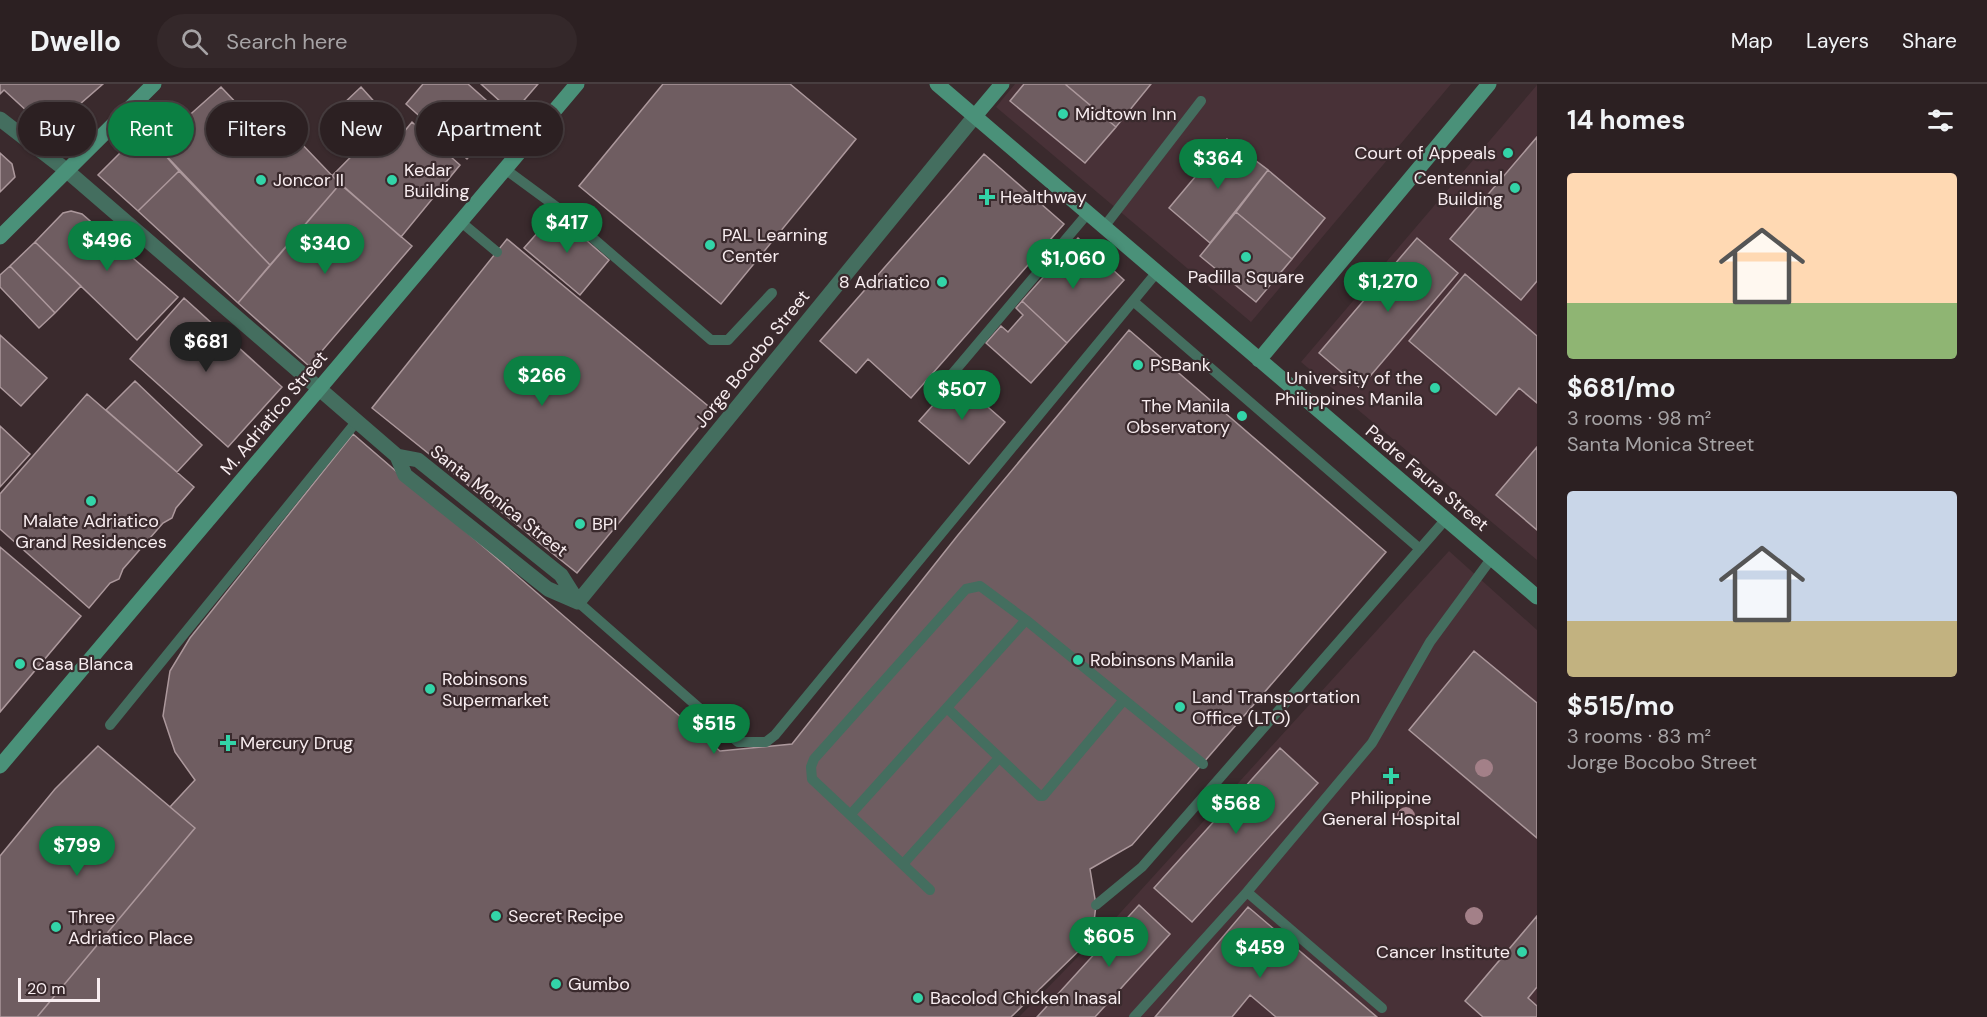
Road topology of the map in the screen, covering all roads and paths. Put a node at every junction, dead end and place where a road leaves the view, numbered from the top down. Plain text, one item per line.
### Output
1 (154, 84) edge
2 (577, 84) edge
3 (937, 84) edge
4 (1002, 84) edge
5 (1489, 84) edge
6 (1201, 101) dead end
7 (975, 116) junction
8 (0, 119) edge
9 (505, 169) junction
10 (66, 170) junction
11 (1088, 213) junction
12 (461, 222) junction
13 (1104, 227) junction
14 (0, 237) edge
15 (497, 252) dead end
16 (1157, 272) junction
17 (772, 293) dead end
18 (1133, 301) junction
19 (1259, 360) junction
20 (320, 390) junction
21 (938, 392) dead end
22 (357, 421) junction
23 (1446, 519) junction
24 (1420, 549) junction
25 (1491, 559) junction
26 (1537, 597) edge
27 (578, 602) junction
28 (1026, 620) junction
29 (1123, 701) junction
30 (947, 708) junction
31 (110, 724) dead end
32 (3, 756) edge
33 (998, 759) junction
34 (1203, 764) dead end
35 (850, 815) junction
36 (903, 864) junction
37 (930, 890) dead end
38 (1247, 892) junction
39 (1096, 905) dead end
40 (1382, 1008) dead end
41 (1134, 1017) edge

1 - 10 street
2 - 9 street, M. Adriatico Street
3 - 7 street, Padre Faura Street
4 - 7 street, Jorge Bocobo Street
5 - 19 street
6 - 13 lane
7 - 11 street, Padre Faura Street
7 - 27 street, Jorge Bocobo Street
8 - 10 street, Santa Monica Street
9 - 12 street, M. Adriatico Street
9 - 17 lane
10 - 14 street
10 - 20 street, Santa Monica Street
11 - 13 street, Padre Faura Street
11 - 21 lane
12 - 15 lane
12 - 20 street, M. Adriatico Street
13 - 16 street, Padre Faura Street
16 - 18 lane
16 - 19 street, Padre Faura Street
18 - 24 lane
18 - 27 lane
19 - 23 street, Padre Faura Street
20 - 22 street, Santa Monica Street
20 - 32 street, M. Adriatico Street
22 - 27 street, Santa Monica Street
22 - 31 lane
23 - 24 lane
23 - 25 street, Padre Faura Street
24 - 39 lane
25 - 26 street, Padre Faura Street
25 - 38 lane
28 - 29 lane
28 - 30 lane
28 - 35 lane
29 - 33 lane
29 - 34 lane
30 - 33 lane
30 - 35 lane
33 - 36 lane
35 - 36 lane
36 - 37 lane
38 - 40 lane
38 - 41 lane

